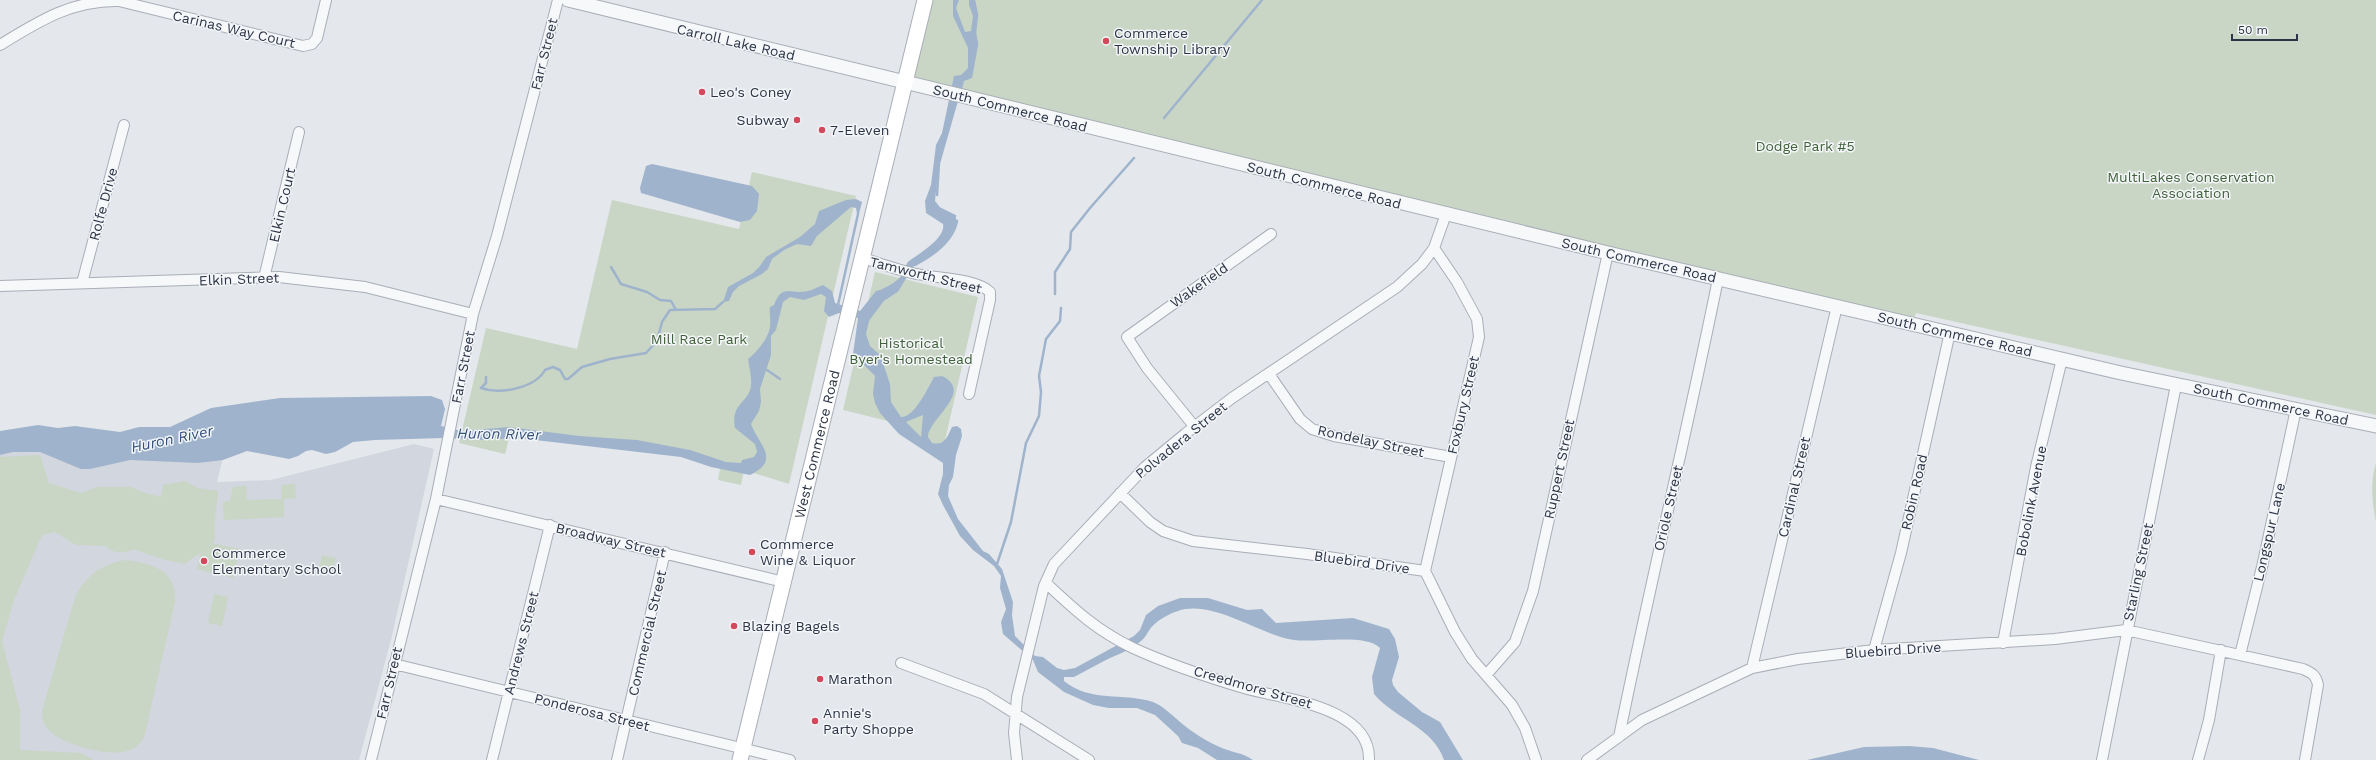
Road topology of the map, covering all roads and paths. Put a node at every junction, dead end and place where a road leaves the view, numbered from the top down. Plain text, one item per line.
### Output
1 (326, 0) edge
2 (558, 0) edge
3 (568, 0) edge
4 (925, 0) edge
5 (0, 45) edge
6 (905, 82) junction
7 (124, 125) dead end
8 (299, 132) dead end
9 (1446, 214) junction
10 (1271, 234) dead end
11 (1434, 248) junction
12 (1608, 254) junction
13 (862, 258) junction
14 (264, 278) junction
15 (1718, 279) junction
16 (82, 283) junction
17 (0, 286) edge
18 (1837, 306) junction
19 (473, 314) junction
20 (1950, 332) junction
21 (2062, 359) junction
22 (1269, 374) junction
23 (2176, 385) junction
24 (969, 394) dead end
25 (2296, 409) junction
26 (1194, 426) junction
27 (2376, 426) edge
28 (1451, 458) junction
29 (1120, 493) junction
30 (436, 499) junction
31 (550, 525) junction
32 (665, 552) junction
33 (1425, 571) junction
34 (784, 582) junction
35 (1046, 583) junction
36 (2126, 630) junction
37 (2003, 643) junction
38 (1874, 650) junction
39 (2221, 650) junction
40 (2240, 655) junction
41 (901, 663) dead end
42 (394, 664) junction
43 (1752, 668) junction
44 (1487, 674) junction
45 (508, 692) junction
46 (1016, 712) junction
47 (627, 721) junction
48 (1620, 737) junction
49 (742, 754) edge
50 (371, 760) edge
51 (492, 760) edge
52 (617, 760) edge
53 (790, 760) edge
54 (1017, 760) edge
55 (1089, 760) edge
56 (1369, 760) edge
57 (1536, 760) edge
58 (1587, 760) edge
59 (2102, 760) edge
60 (2198, 760) edge
61 (2305, 760) edge

1 - 5 street, Carinas Way Court
2 - 19 street, Farr Street
3 - 6 street, Carroll Lake Road
4 - 6 main road, West Commerce Road
6 - 9 street, South Commerce Road
6 - 13 main road, West Commerce Road
7 - 16 street, Rolfe Drive
8 - 14 street, Elkin Court
9 - 11 street, Polvadera Street
9 - 12 street, South Commerce Road
10 - 26 street, Wakefield
11 - 22 street, Polvadera Street
11 - 28 street, Foxbury Street
12 - 15 street, South Commerce Road
12 - 44 street, Ruppert Street
13 - 24 street, Tamworth Street
13 - 34 main road, West Commerce Road
14 - 16 street, Elkin Street
14 - 19 street, Elkin Street
15 - 18 street, South Commerce Road
15 - 48 street, Oriole Street
16 - 17 street, Elkin Street
18 - 20 street, South Commerce Road
18 - 43 street, Cardinal Street
19 - 30 street, Farr Street
20 - 21 street, South Commerce Road
20 - 38 street, Robin Road
21 - 23 street, South Commerce Road
21 - 37 street, Bobolink Avenue
22 - 26 street, Polvadera Street
22 - 28 street, Rondelay Street
23 - 25 street, South Commerce Road
23 - 36 street, Starling Street
25 - 27 street, South Commerce Road
25 - 40 street, Longspur Lane
26 - 29 street, Polvadera Street
28 - 33 street, Foxbury Street
29 - 33 street, Bluebird Drive
29 - 35 street, Polvadera Street
30 - 31 street, Broadway Street
30 - 42 street, Farr Street
31 - 32 street, Broadway Street
31 - 45 street, Andrews Street
32 - 34 street, Broadway Street
32 - 47 street, Commercial Street
33 - 44 street, Bluebird Drive
34 - 49 main road, West Commerce Road
35 - 46 street, Polvadera Street
35 - 56 street, Creedmore Street
36 - 37 street, Bluebird Drive
36 - 39 street, Bluebird Drive
36 - 59 street, Starling Street
37 - 38 street, Bluebird Drive
38 - 43 street, Bluebird Drive
39 - 40 street, Bluebird Drive
39 - 60 street
40 - 61 street
41 - 46 street
42 - 45 street, Ponderosa Street
42 - 50 street, Farr Street
43 - 48 street, Bluebird Drive
44 - 57 street, Bluebird Drive
45 - 47 street, Ponderosa Street
45 - 51 street, Andrews Street
46 - 54 street, Polvadera Street
46 - 55 street
47 - 49 street, Ponderosa Street
47 - 52 street, Commercial Street
48 - 58 street, Bluebird Drive
49 - 53 street, Ponderosa Street

